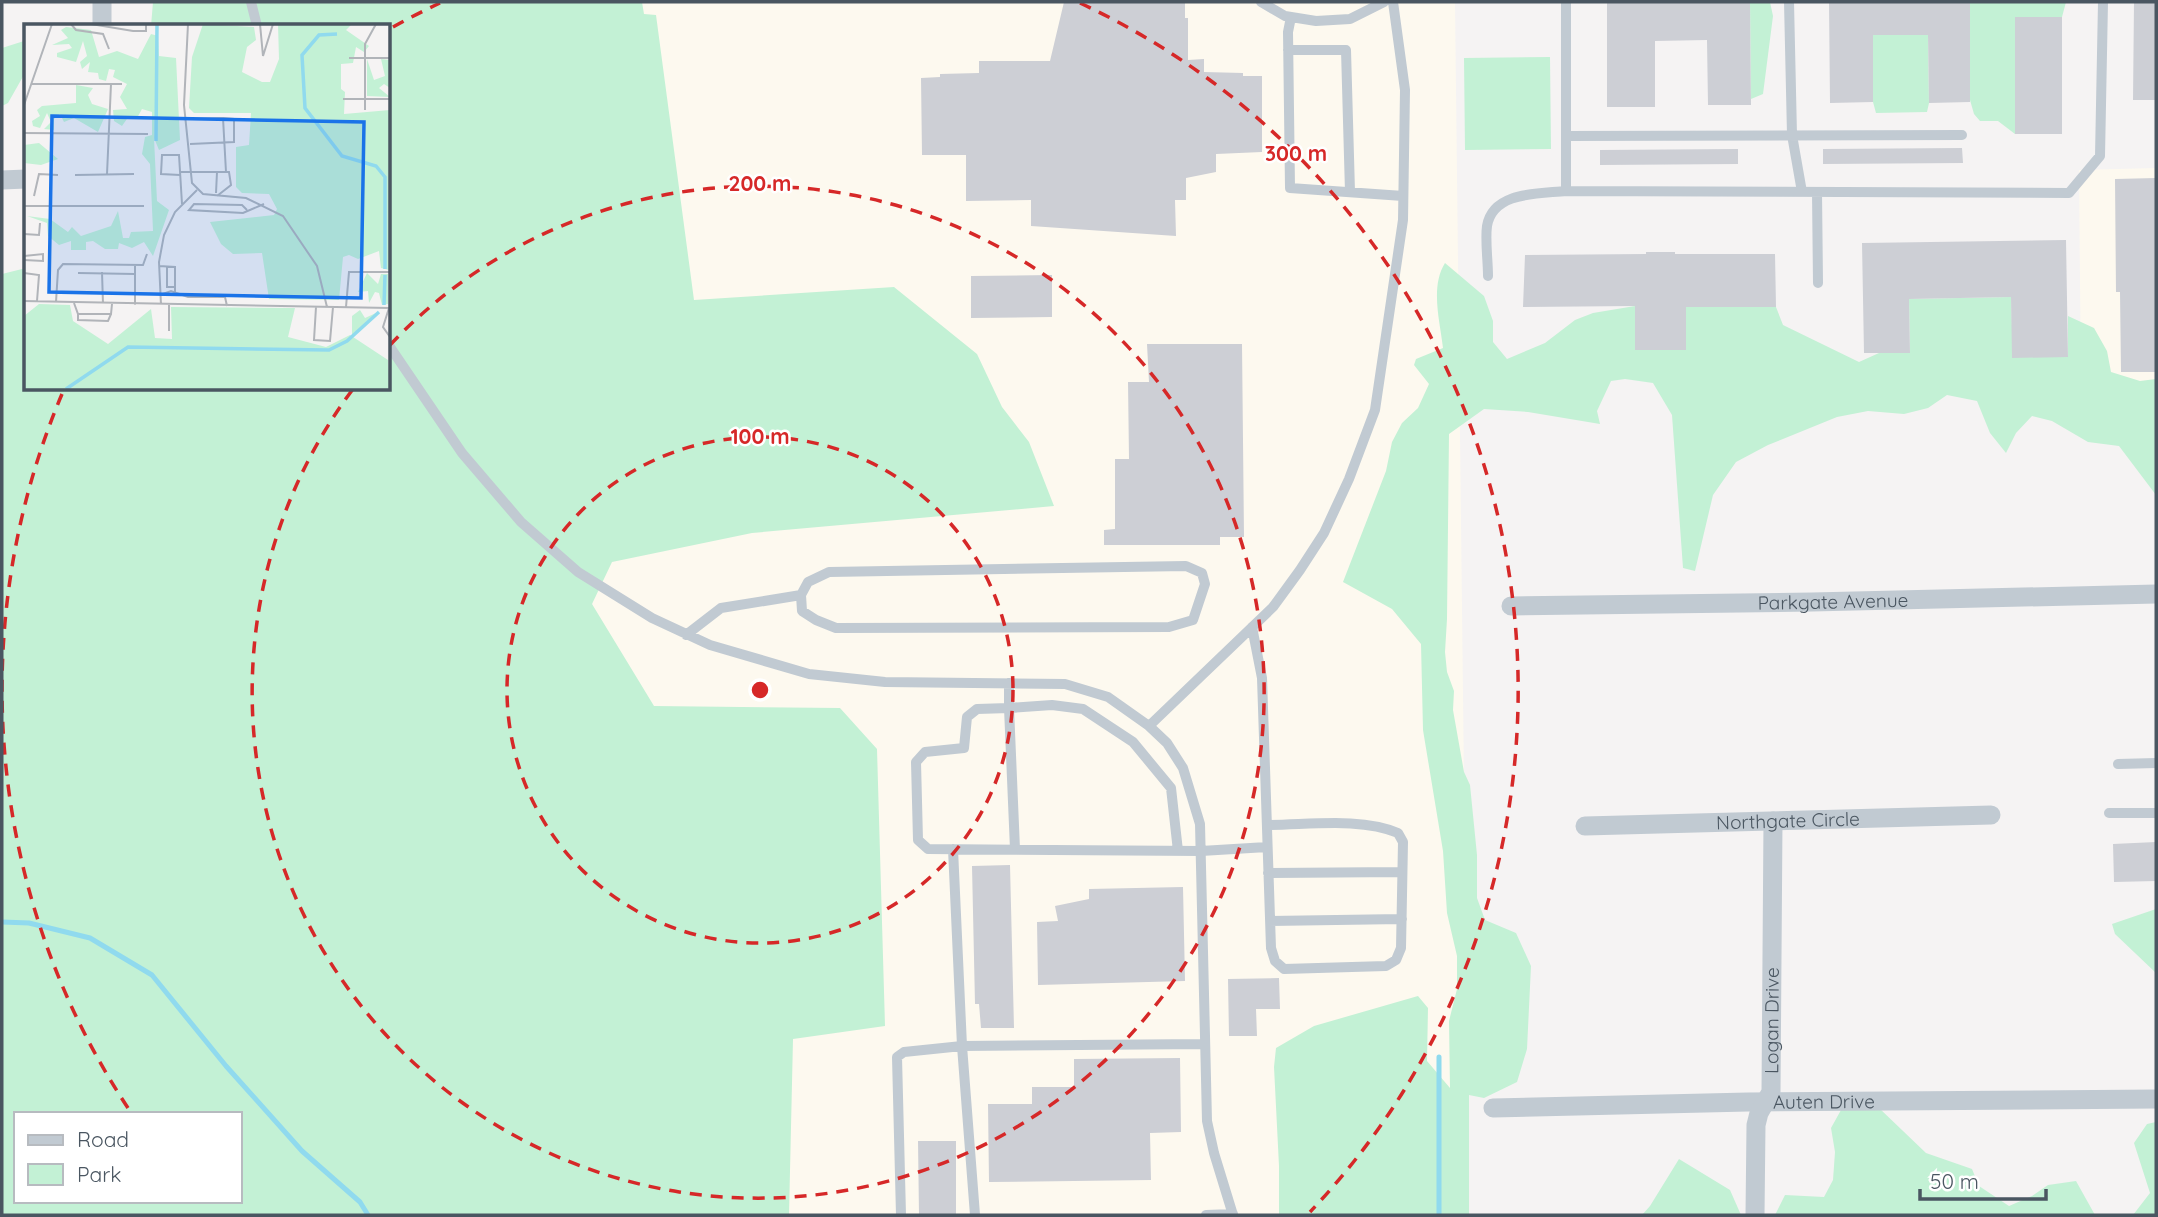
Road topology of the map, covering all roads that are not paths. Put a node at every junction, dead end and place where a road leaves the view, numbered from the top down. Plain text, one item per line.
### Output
1 (102, 2) edge
2 (251, 2) edge
3 (1261, 2) edge
4 (1384, 2) edge
5 (1394, 2) edge
6 (1566, 2) edge
7 (1789, 2) edge
8 (2103, 2) edge
9 (1291, 17) junction
10 (103, 24) edge
11 (256, 24) edge
12 (1288, 50) junction
13 (1792, 135) junction
14 (1962, 135) dead end
15 (1566, 136) junction
16 (24, 179) edge
17 (2, 180) edge
18 (1566, 191) junction
19 (1350, 192) junction
20 (1802, 192) junction
21 (1817, 192) junction
22 (1404, 196) junction
23 (1488, 276) dead end
24 (1818, 283) dead end
25 (390, 347) edge
26 (2156, 594) edge
27 (801, 595) junction
28 (1511, 606) dead end
29 (1252, 627) junction
30 (686, 635) junction
31 (1009, 683) junction
32 (1009, 708) junction
33 (1149, 726) junction
34 (2156, 763) edge
35 (2118, 764) dead end
36 (2109, 813) dead end
37 (2156, 813) edge
38 (1991, 815) dead end
39 (1773, 821) junction
40 (1267, 825) junction
41 (1585, 826) dead end
42 (1267, 847) junction
43 (953, 849) junction
44 (1015, 849) junction
45 (1178, 851) junction
46 (1201, 851) junction
47 (1402, 872) junction
48 (1268, 873) junction
49 (1402, 919) junction
50 (1270, 921) junction
51 (1204, 1044) junction
52 (962, 1046) junction
53 (2156, 1099) edge
54 (1767, 1102) junction
55 (1493, 1108) dead end
56 (901, 1215) edge
57 (975, 1215) edge
58 (1206, 1215) edge
59 (1233, 1215) edge
60 (1755, 1215) edge

1 - 10 street
2 - 11 lane
3 - 9 lane
4 - 9 lane
5 - 22 lane
6 - 15 lane
7 - 13 lane
8 - 21 lane
9 - 12 lane
12 - 19 lane
12 - 19 lane
13 - 14 lane
13 - 15 lane
13 - 20 lane
15 - 18 lane
16 - 17 street
18 - 20 lane
18 - 23 lane
19 - 22 lane
20 - 21 lane
21 - 24 lane
22 - 29 lane
25 - 30 lane
26 - 28 street, Parkgate Avenue
27 - 27 lane
27 - 30 lane
29 - 33 lane
29 - 40 lane
30 - 31 lane
31 - 32 lane
31 - 33 lane
32 - 43 lane
32 - 44 lane
32 - 45 lane
33 - 46 lane
34 - 35 lane
36 - 37 lane
38 - 39 street, Northgate Circle
39 - 41 street, Northgate Circle
39 - 54 street, Logan Drive
40 - 42 lane
40 - 47 lane
42 - 46 lane
42 - 48 lane
43 - 44 lane
43 - 52 lane
44 - 45 lane
45 - 46 lane
46 - 51 lane
47 - 48 lane
47 - 49 lane
48 - 50 lane
49 - 50 lane
49 - 50 lane
51 - 52 lane
51 - 59 lane
52 - 56 lane
52 - 57 lane
53 - 54 street, Auten Drive
54 - 55 street, Auten Drive
54 - 60 street, Logan Drive
58 - 59 lane

